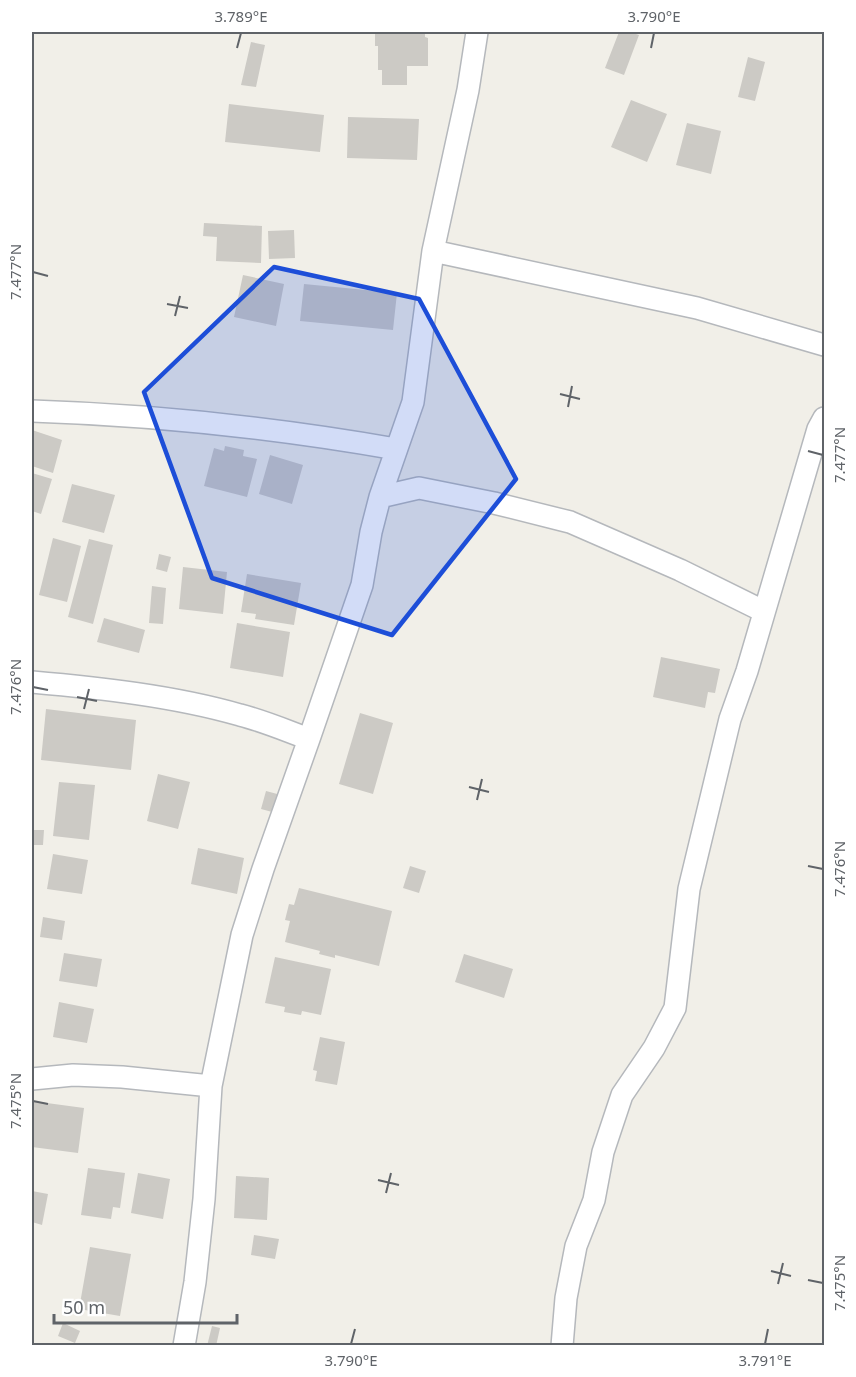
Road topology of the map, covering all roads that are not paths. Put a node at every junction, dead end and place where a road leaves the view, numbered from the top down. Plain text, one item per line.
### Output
1 (477, 32) edge
2 (433, 250) junction
3 (825, 345) edge
4 (32, 411) edge
5 (825, 418) edge
6 (396, 449) junction
7 (380, 497) junction
8 (763, 611) junction
9 (32, 682) edge
10 (309, 739) junction
11 (32, 1079) edge
12 (211, 1086) junction
13 (184, 1346) edge
14 (562, 1346) edge

1 - 2 street
2 - 3 street
2 - 6 street
4 - 6 street
5 - 8 street
6 - 7 street
7 - 8 street
7 - 10 street
8 - 14 street
9 - 10 street
10 - 12 street
11 - 12 street
12 - 13 street

